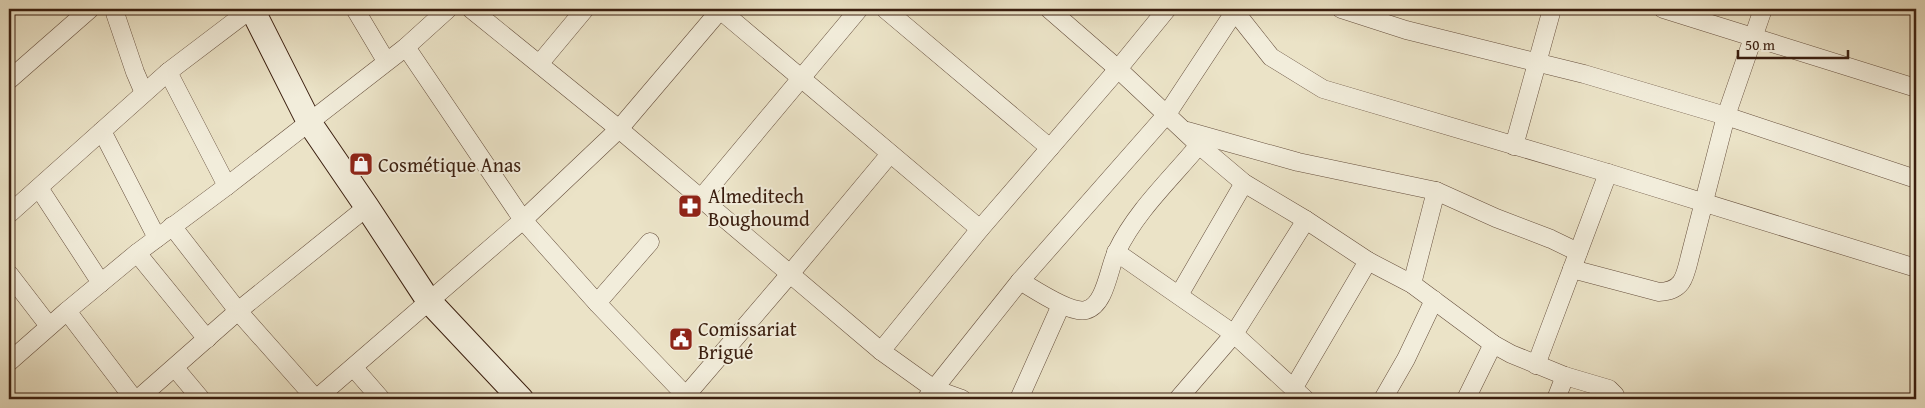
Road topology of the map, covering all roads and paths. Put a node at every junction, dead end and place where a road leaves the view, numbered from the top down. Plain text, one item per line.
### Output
1 (90, 9) edge
2 (251, 9) edge
3 (355, 9) edge
4 (448, 9) edge
5 (471, 9) edge
6 (585, 9) edge
7 (720, 9) edge
8 (859, 9) edge
9 (885, 9) edge
10 (1166, 9) edge
11 (1341, 9) edge
12 (1552, 9) edge
13 (1663, 9) edge
14 (1763, 9) edge
15 (116, 10) edge
16 (1234, 10) edge
17 (1058, 12) edge
18 (1754, 38) junction
19 (406, 48) junction
20 (1536, 61) junction
21 (386, 62) junction
22 (540, 63) junction
23 (1118, 68) junction
24 (168, 72) junction
25 (9, 80) edge
26 (801, 80) junction
27 (1916, 88) edge
28 (144, 94) junction
29 (1167, 114) junction
30 (1726, 116) junction
31 (309, 122) junction
32 (620, 129) junction
33 (1184, 130) junction
34 (102, 131) junction
35 (1200, 146) junction
36 (1514, 146) junction
37 (1050, 148) junction
38 (890, 154) junction
39 (1608, 173) junction
40 (1916, 178) edge
41 (1244, 183) junction
42 (227, 186) junction
43 (40, 188) junction
44 (1436, 191) junction
45 (701, 198) junction
46 (1705, 203) junction
47 (367, 206) junction
48 (9, 214) edge
49 (523, 220) junction
50 (1306, 220) junction
51 (172, 226) junction
52 (980, 230) junction
53 (157, 238) junction
54 (650, 242) dead end
55 (1116, 252) junction
56 (137, 253) junction
57 (1368, 261) junction
58 (1575, 261) junction
59 (1916, 268) edge
60 (9, 274) edge
61 (790, 274) junction
62 (1020, 281) junction
63 (101, 283) junction
64 (1412, 284) junction
65 (1179, 295) junction
66 (428, 300) junction
67 (1434, 300) junction
68 (597, 303) junction
69 (1060, 305) junction
70 (67, 311) junction
71 (238, 311) junction
72 (49, 326) junction
73 (1234, 334) junction
74 (207, 339) junction
75 (1493, 344) junction
76 (881, 351) junction
77 (9, 362) edge
78 (1536, 365) junction
79 (175, 368) junction
80 (354, 368) junction
81 (1565, 376) junction
82 (930, 394) edge
83 (1299, 394) edge
84 (686, 398) edge
85 (134, 399) edge
86 (138, 399) edge
87 (201, 399) edge
88 (316, 399) edge
89 (381, 399) edge
90 (521, 399) edge
91 (962, 399) edge
92 (1019, 399) edge
93 (1178, 399) edge
94 (1382, 399) edge
95 (1466, 399) edge
96 (1556, 399) edge
97 (1616, 399) edge

1 - 25 street
2 - 24 street
2 - 31 street
3 - 21 street
4 - 19 street
5 - 22 street
6 - 22 street
7 - 26 street
7 - 32 street
8 - 26 street
9 - 37 street
10 - 23 street
11 - 20 street
12 - 20 street
13 - 18 street
14 - 18 street
15 - 28 street
16 - 29 street
16 - 36 street
17 - 23 street
18 - 27 street
18 - 30 street
19 - 21 street
19 - 49 street
20 - 30 street
20 - 36 street
21 - 31 street
22 - 32 street
23 - 29 street
23 - 37 street
24 - 28 street
24 - 42 street
26 - 38 street
26 - 45 street
28 - 34 street
29 - 33 street
29 - 62 street
30 - 40 street
30 - 46 street
31 - 42 street
31 - 47 street
32 - 45 street
32 - 49 street
33 - 35 street
33 - 44 street
34 - 43 street
34 - 53 street
35 - 41 street
35 - 55 street
36 - 39 street
37 - 52 street
38 - 52 street
38 - 61 street
39 - 46 street
39 - 58 street
41 - 50 street
41 - 65 street
42 - 51 street
43 - 48 street
43 - 63 street
44 - 58 street
44 - 64 street
45 - 61 street
46 - 58 street
46 - 59 street
47 - 66 street
47 - 71 street
49 - 66 street
49 - 68 street
50 - 57 street
50 - 73 street
51 - 53 street
51 - 71 street
52 - 76 street
53 - 56 street
54 - 68 street
55 - 65 street
55 - 69 street
56 - 63 street
56 - 74 street
57 - 64 street
57 - 83 street
58 - 78 street
60 - 72 street
61 - 76 street
61 - 84 street
62 - 69 street
62 - 82 street
63 - 70 street
64 - 67 street
65 - 73 street
66 - 80 street
66 - 90 street
67 - 75 street
67 - 94 street
68 - 84 street
69 - 92 street
70 - 72 street
70 - 85 street
71 - 74 street
71 - 88 street
72 - 77 street
73 - 83 street
73 - 93 street
74 - 79 street
75 - 78 street
75 - 95 street
76 - 82 street
78 - 81 street
79 - 86 street
79 - 87 street
80 - 88 street
80 - 89 street
81 - 96 street
81 - 97 street
82 - 91 street

